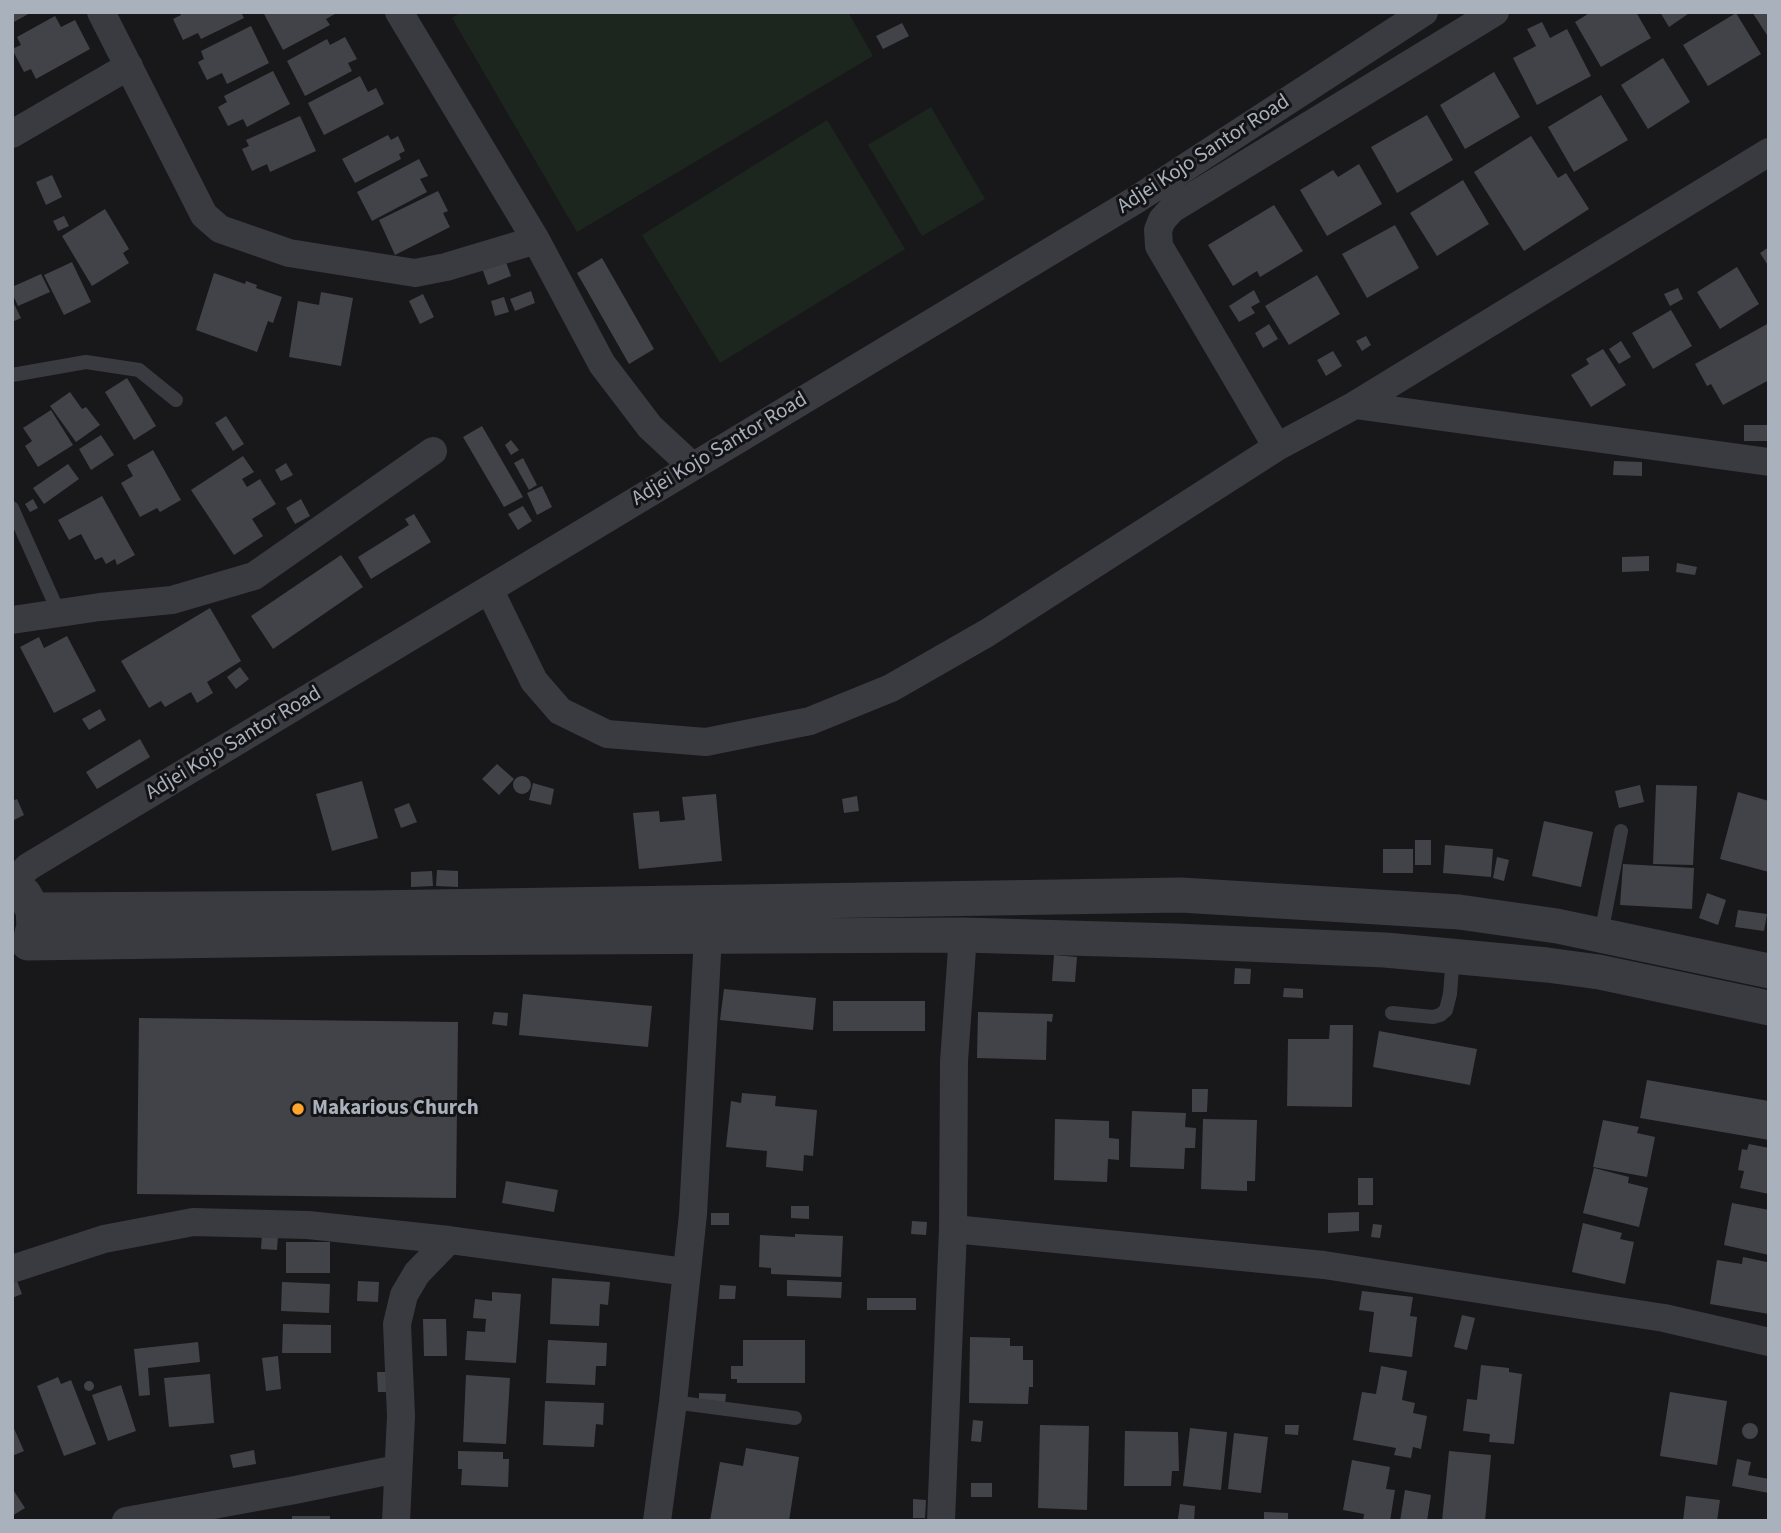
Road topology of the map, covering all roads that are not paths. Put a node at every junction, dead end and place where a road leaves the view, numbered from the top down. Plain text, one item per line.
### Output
1 (101, 12) edge
2 (399, 12) edge
3 (1424, 12) edge
4 (1494, 12) edge
5 (1401, 20) edge
6 (129, 66) junction
7 (12, 134) edge
8 (1769, 152) edge
9 (536, 240) junction
10 (12, 375) edge
11 (176, 400) dead end
12 (1355, 405) junction
13 (1277, 447) junction
14 (433, 451) dead end
15 (1769, 462) edge
16 (692, 466) junction
17 (12, 508) edge
18 (490, 591) junction
19 (60, 613) junction
20 (12, 620) edge
21 (1621, 831) dead end
22 (20, 915) edge
23 (963, 935) junction
24 (1601, 935) junction
25 (708, 936) junction
26 (1453, 955) junction
27 (1769, 971) edge
28 (1769, 1008) edge
29 (1392, 1013) dead end
30 (953, 1229) junction
31 (449, 1240) junction
32 (12, 1269) edge
33 (686, 1272) junction
34 (1769, 1342) edge
35 (674, 1402) junction
36 (795, 1418) dead end
37 (397, 1469) junction
38 (126, 1521) edge
39 (396, 1521) edge
40 (657, 1521) edge
41 (941, 1521) edge

1 - 6 street
2 - 9 street
3 - 5 street, Adjei Kojo Santor Road
4 - 13 street
5 - 16 street, Adjei Kojo Santor Road
6 - 7 street
6 - 9 street
8 - 12 street
9 - 16 street
10 - 11 lane
12 - 13 street
12 - 15 street
13 - 18 street
14 - 19 street
16 - 18 street, Adjei Kojo Santor Road
17 - 19 lane
18 - 22 street, Adjei Kojo Santor Road
19 - 20 street
21 - 24 lane
22 - 24 street
22 - 25 street
23 - 25 street
23 - 26 street
23 - 30 street
24 - 27 street
25 - 33 street
26 - 28 street
26 - 29 lane
30 - 34 street
30 - 41 street
31 - 32 street
31 - 33 street
31 - 37 street
33 - 35 street
35 - 36 lane
35 - 40 street
37 - 38 street
37 - 39 street

